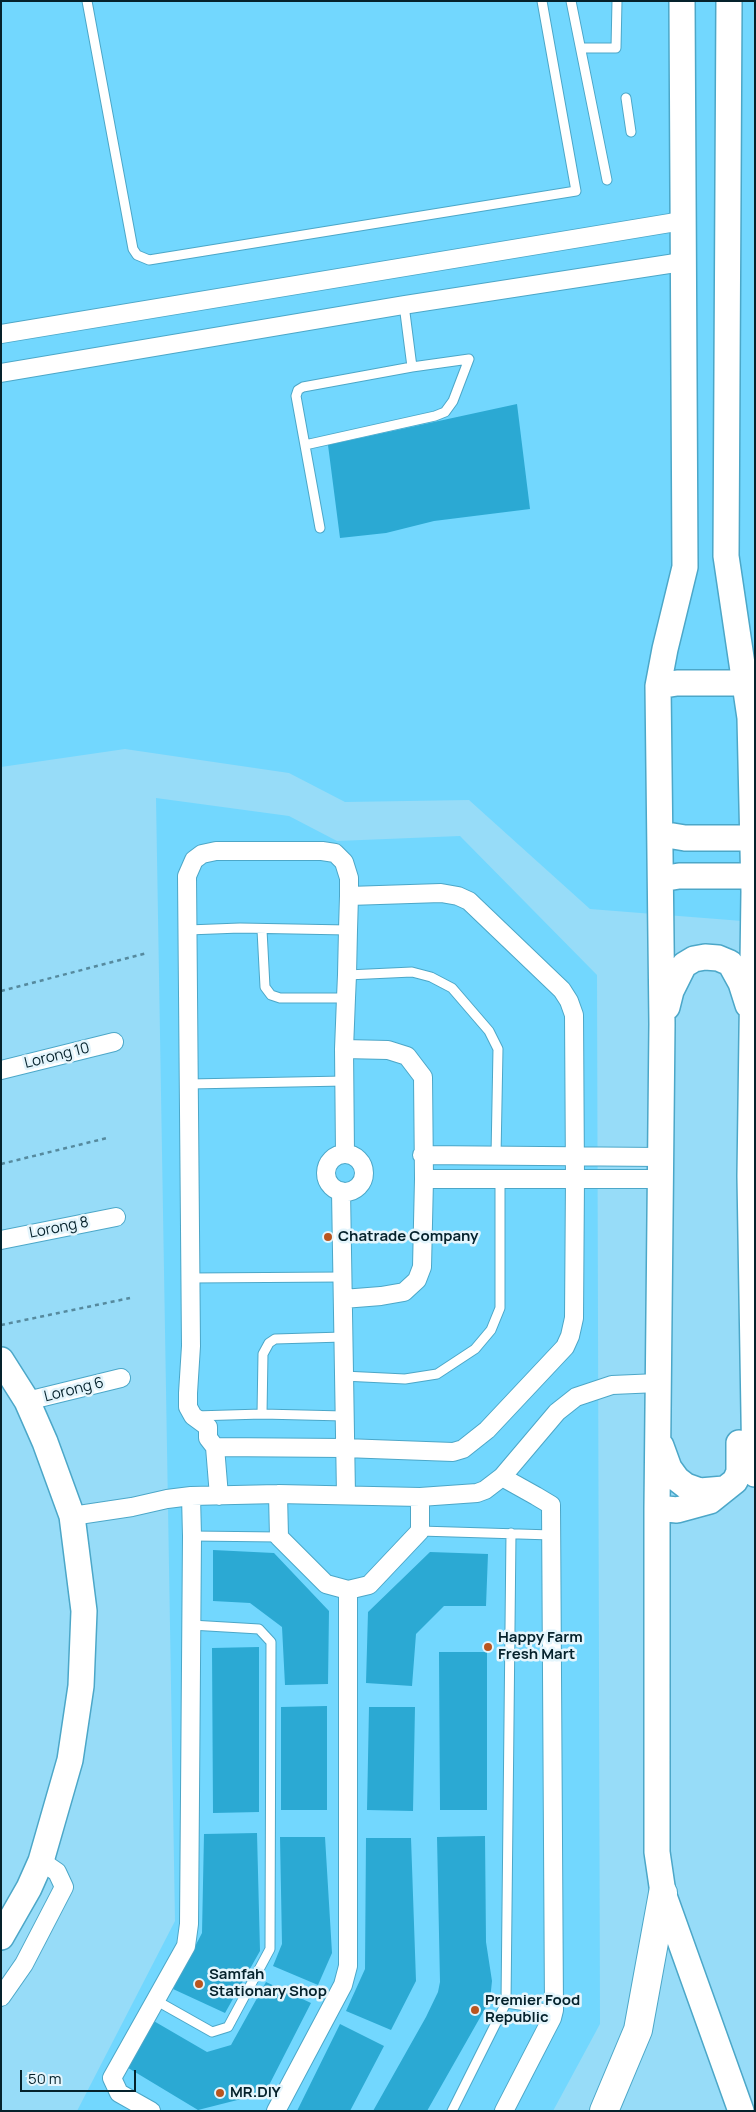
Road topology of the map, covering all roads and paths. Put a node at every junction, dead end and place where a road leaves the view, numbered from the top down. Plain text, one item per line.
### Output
1 (87, 1) edge
2 (542, 1) edge
3 (571, 1) edge
4 (617, 1) edge
5 (682, 1) edge
6 (729, 1) edge
7 (581, 48) junction
8 (626, 98) dead end
9 (631, 132) dead end
10 (607, 180) dead end
11 (682, 221) junction
12 (682, 262) junction
13 (404, 305) junction
14 (1, 334) edge
15 (412, 367) junction
16 (1, 373) edge
17 (305, 445) junction
18 (320, 528) dead end
19 (746, 683) junction
20 (658, 686) junction
21 (660, 834) junction
22 (753, 838) junction
23 (753, 876) junction
24 (661, 879) junction
25 (349, 896) junction
26 (188, 930) junction
27 (262, 930) junction
28 (348, 930) junction
29 (147, 953) dead end
30 (346, 975) junction
31 (1, 991) edge
32 (346, 998) junction
33 (753, 1022) junction
34 (662, 1024) junction
35 (114, 1042) dead end
36 (344, 1049) junction
37 (1, 1070) edge
38 (345, 1081) junction
39 (189, 1084) junction
40 (108, 1138) dead end
41 (345, 1154) junction
42 (422, 1155) junction
43 (496, 1156) junction
44 (574, 1158) junction
45 (1, 1164) edge
46 (660, 1168) junction
47 (752, 1173) edge
48 (500, 1178) junction
49 (575, 1178) junction
50 (424, 1179) junction
51 (341, 1191) junction
52 (116, 1217) dead end
53 (1, 1240) edge
54 (751, 1263) junction
55 (342, 1277) junction
56 (191, 1278) junction
57 (130, 1298) dead end
58 (343, 1299) junction
59 (1, 1325) edge
60 (343, 1336) junction
61 (1, 1360) edge
62 (343, 1376) junction
63 (121, 1378) dead end
64 (658, 1383) junction
65 (27, 1401) junction
66 (262, 1414) junction
67 (192, 1416) junction
68 (344, 1416) junction
69 (658, 1436) junction
70 (215, 1447) junction
71 (344, 1448) junction
72 (755, 1474) edge
73 (502, 1478) junction
74 (724, 1489) junction
75 (278, 1494) junction
76 (346, 1495) junction
77 (191, 1496) junction
78 (219, 1496) junction
79 (420, 1496) junction
80 (657, 1508) junction
81 (72, 1516) junction
82 (420, 1531) junction
83 (510, 1533) junction
84 (552, 1535) junction
85 (192, 1536) junction
86 (279, 1537) junction
87 (348, 1590) junction
88 (191, 1625) junction
89 (41, 1861) junction
90 (663, 1893) junction
91 (8, 1909) edge
92 (1, 1937) edge
93 (1, 1997) edge
94 (157, 2001) junction
95 (506, 2003) junction
96 (554, 2010) junction
97 (151, 2111) edge
98 (276, 2111) edge
99 (452, 2111) edge
100 (504, 2111) edge
101 (604, 2111) edge
102 (741, 2111) edge

1 - 2 lane
3 - 7 lane
4 - 7 lane
5 - 11 street
6 - 19 street
7 - 10 lane
8 - 9 lane
11 - 12 street
11 - 14 street
12 - 13 street
12 - 20 street
13 - 15 lane
13 - 16 street
15 - 17 lane
15 - 17 lane
17 - 18 lane
19 - 20 street
19 - 22 street
20 - 21 street
21 - 22 street
21 - 24 street
22 - 23 street
23 - 24 street
23 - 33 street
24 - 34 street
25 - 26 street
25 - 28 street
25 - 44 street
26 - 27 lane
26 - 39 street
27 - 28 lane
27 - 32 lane
28 - 30 street
29 - 31 path
30 - 32 street
30 - 43 lane
32 - 36 street
33 - 34 street
33 - 47 street
34 - 46 street
35 - 37 street, Lorong 10
36 - 38 street
36 - 42 street
38 - 39 lane
38 - 41 street
39 - 56 street
40 - 45 path
41 - 51 street
41 - 51 street
42 - 43 street
42 - 50 street
43 - 44 street
44 - 46 street
44 - 49 street
46 - 49 street
46 - 64 street
47 - 54 street
48 - 49 street
48 - 50 street
48 - 62 lane
49 - 71 street
50 - 58 street
51 - 55 street
52 - 53 street, Lorong 8
54 - 72 street
54 - 74 street
55 - 56 lane
55 - 58 street
56 - 67 street
57 - 59 path
58 - 60 street
60 - 62 street
60 - 66 lane
61 - 65 street
62 - 68 street
63 - 65 street, Lorong 6
64 - 69 street
64 - 73 street
65 - 81 street
66 - 67 lane
66 - 68 lane
67 - 70 street
68 - 71 street
69 - 74 street
69 - 80 street
70 - 71 street
70 - 78 street
71 - 76 street
73 - 79 street
73 - 84 street
74 - 80 street
75 - 76 street
75 - 78 street
75 - 86 street
76 - 79 street
77 - 78 street
77 - 81 street
77 - 85 street
79 - 82 street
80 - 90 street
81 - 89 street
82 - 83 lane
82 - 87 street
83 - 84 lane
83 - 95 lane
84 - 96 street
85 - 86 lane
85 - 88 street
86 - 87 street
87 - 98 street
88 - 94 street
88 - 94 lane
89 - 91 street
89 - 93 street
90 - 101 highway
90 - 102 street
91 - 92 street
94 - 97 street
95 - 96 lane
95 - 99 lane
96 - 100 street

